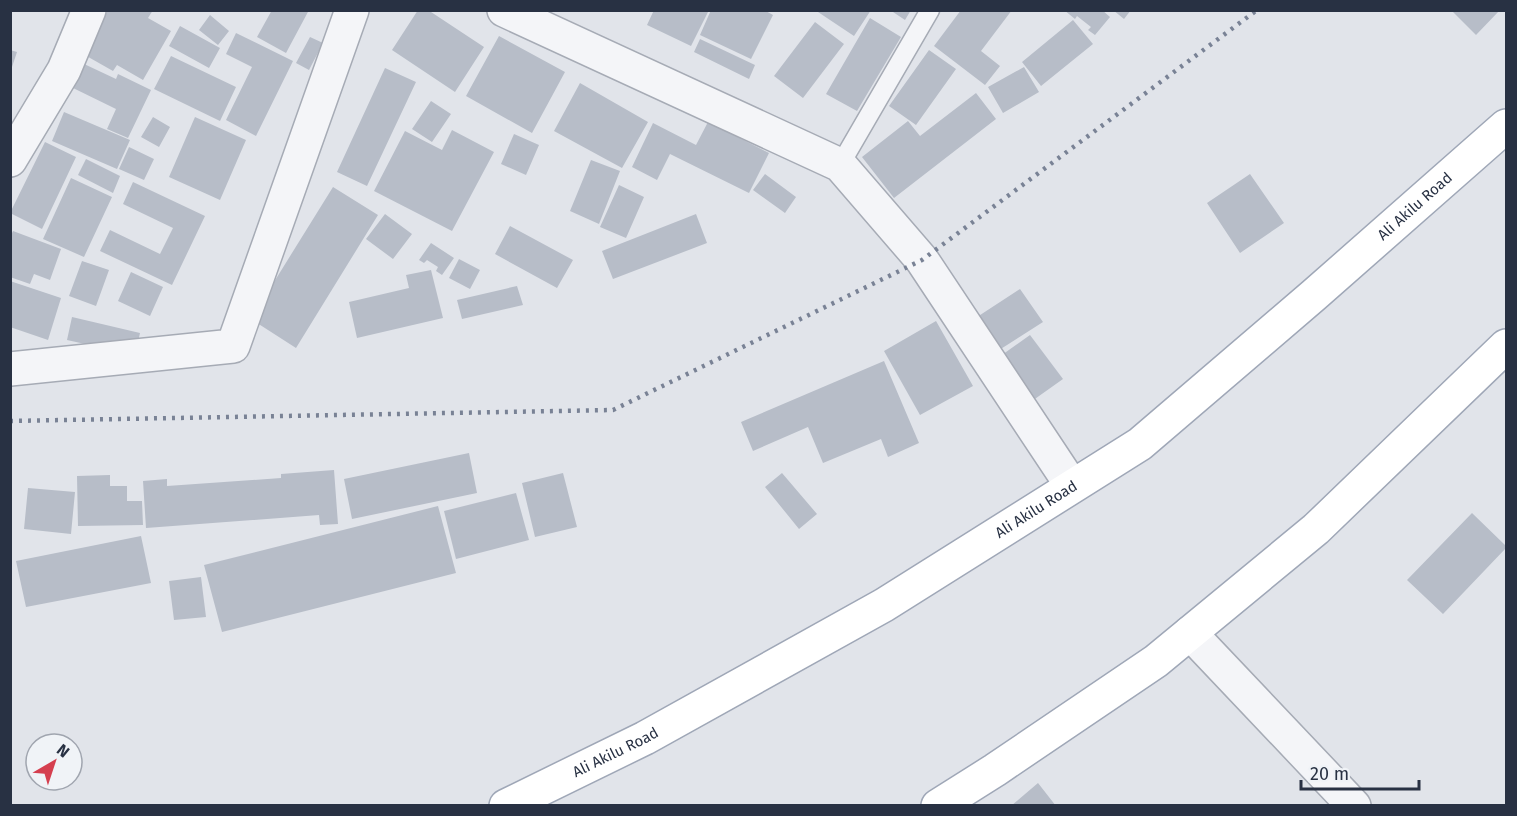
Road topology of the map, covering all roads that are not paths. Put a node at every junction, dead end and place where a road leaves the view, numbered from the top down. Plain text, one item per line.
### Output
1 (89, 10) edge
2 (352, 10) edge
3 (504, 10) edge
4 (930, 10) edge
5 (1506, 126) edge
6 (10, 160) edge
7 (840, 165) junction
8 (1506, 346) edge
9 (10, 369) edge
10 (1072, 486) junction
11 (1190, 633) junction
12 (506, 806) edge
13 (938, 806) edge
14 (1354, 806) edge

1 - 6 street
2 - 9 street
3 - 7 street
4 - 7 lane
5 - 10 main road, Ali Akilu Road
7 - 10 street
8 - 11 main road
10 - 12 main road, Ali Akilu Road
11 - 13 main road
11 - 14 street

